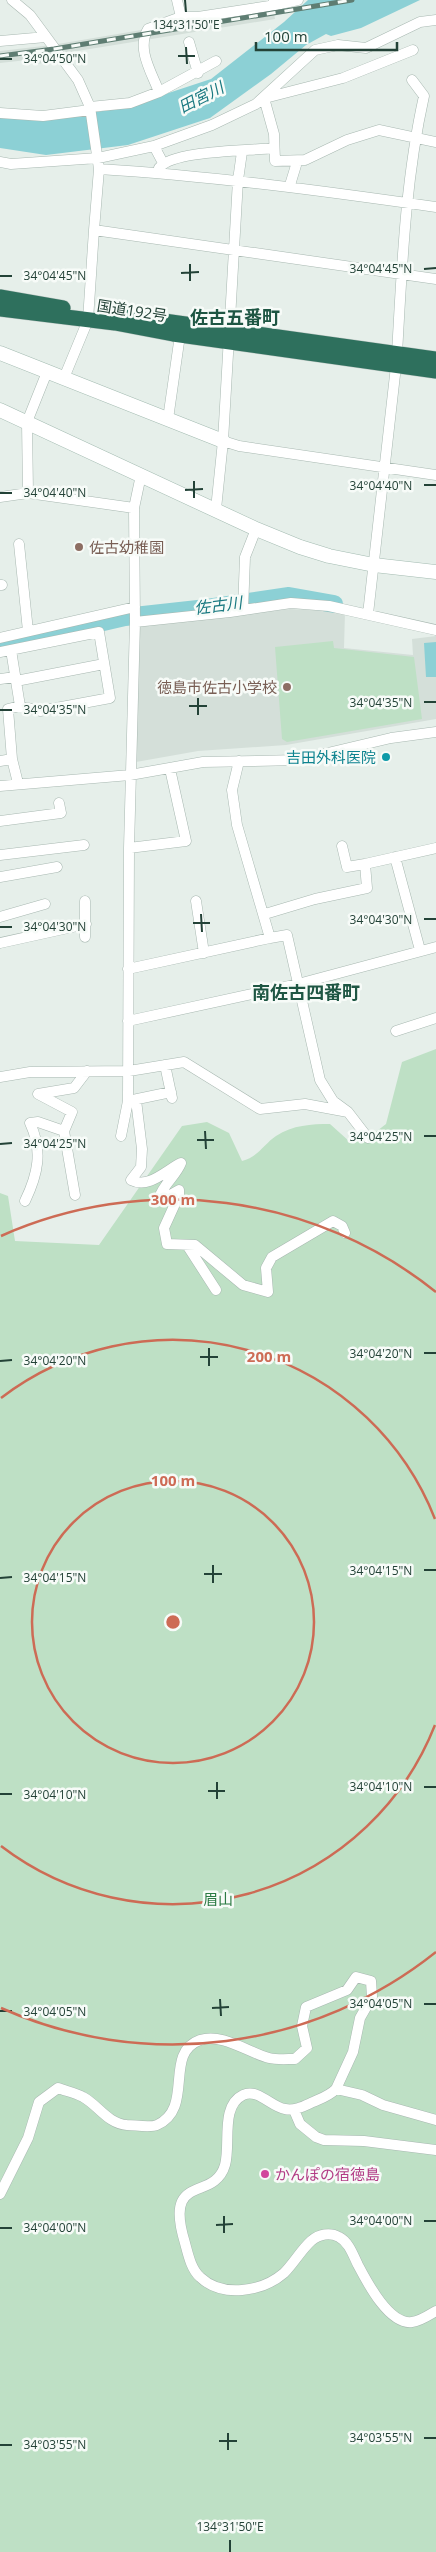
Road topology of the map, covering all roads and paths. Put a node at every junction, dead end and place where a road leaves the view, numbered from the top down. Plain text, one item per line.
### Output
1 (12, 0) edge
2 (176, 0) edge
3 (298, 0) edge
4 (275, 3) edge
5 (181, 17) junction
6 (436, 20) edge
7 (46, 37) junction
8 (0, 41) edge
9 (189, 42) dead end
10 (412, 50) dead end
11 (216, 61) dead end
12 (198, 73) junction
13 (412, 80) dead end
14 (159, 92) junction
15 (264, 98) junction
16 (90, 109) junction
17 (0, 113) edge
18 (415, 137) junction
19 (436, 142) edge
20 (154, 146) junction
21 (274, 148) junction
22 (242, 152) junction
23 (98, 160) junction
24 (0, 162) edge
25 (297, 162) junction
26 (163, 163) junction
27 (155, 172) junction
28 (238, 180) junction
29 (290, 185) junction
30 (407, 202) junction
31 (436, 207) edge
32 (94, 230) junction
33 (234, 250) junction
34 (402, 274) junction
35 (436, 279) edge
36 (0, 298) edge
37 (0, 309) edge
38 (88, 316) junction
39 (180, 335) junction
40 (229, 336) junction
41 (0, 353) edge
42 (397, 360) junction
43 (436, 360) edge
44 (436, 371) edge
45 (47, 372) junction
46 (64, 378) junction
47 (0, 410) edge
48 (168, 419) junction
49 (27, 422) junction
50 (223, 441) junction
51 (386, 468) junction
52 (436, 474) edge
53 (141, 475) junction
54 (28, 493) junction
55 (0, 497) edge
56 (134, 508) junction
57 (216, 509) junction
58 (256, 529) junction
59 (19, 544) dead end
60 (374, 565) junction
61 (436, 572) edge
62 (243, 605) junction
63 (368, 611) junction
64 (135, 615) junction
65 (98, 624) junction
66 (436, 630) edge
67 (28, 631) junction
68 (0, 638) edge
69 (11, 650) junction
70 (0, 652) edge
71 (104, 664) junction
72 (16, 679) junction
73 (0, 680) edge
74 (20, 706) junction
75 (4, 709) edge
76 (11, 732) junction
77 (436, 732) edge
78 (0, 733) edge
79 (12, 759) junction
80 (0, 761) edge
81 (239, 761) junction
82 (170, 769) junction
83 (130, 775) junction
84 (18, 783) junction
85 (0, 786) edge
86 (59, 803) dead end
87 (0, 821) edge
88 (84, 845) dead end
89 (342, 846) dead end
90 (129, 848) junction
91 (436, 848) edge
92 (0, 855) edge
93 (395, 857) junction
94 (365, 864) junction
95 (57, 867) dead end
96 (0, 877) edge
97 (85, 901) dead end
98 (196, 901) dead end
99 (38, 904) dead end
100 (264, 914) junction
101 (0, 917) edge
102 (86, 924) junction
103 (85, 937) dead end
104 (270, 938) junction
105 (0, 943) edge
106 (436, 947) edge
107 (420, 950) junction
108 (204, 953) junction
109 (128, 970) junction
110 (298, 984) junction
111 (436, 1018) edge
112 (128, 1020) junction
113 (396, 1031) dead end
114 (165, 1065) junction
115 (87, 1071) junction
116 (129, 1071) junction
117 (0, 1076) edge
118 (132, 1100) junction
119 (348, 1112) junction
120 (64, 1131) junction
121 (121, 1136) dead end
122 (368, 1138) dead end
123 (75, 1195) dead end
124 (25, 1201) dead end
125 (345, 1233) dead end
126 (188, 1245) junction
127 (216, 1290) dead end
128 (336, 2089) junction
129 (294, 2110) junction
130 (436, 2120) edge
131 (436, 2150) edge
132 (0, 2194) edge
133 (436, 2311) edge

1 - 7 street
2 - 5 street
3 - 4 street
4 - 5 street
5 - 14 street
6 - 15 street
7 - 8 street
7 - 16 street
9 - 12 street
10 - 15 street
11 - 12 street
12 - 14 street
13 - 18 street
14 - 16 street
15 - 20 street
15 - 21 street
16 - 17 street
16 - 23 street
18 - 19 street
18 - 25 street
18 - 30 street
20 - 23 street
20 - 26 street
21 - 22 street
21 - 25 street
22 - 26 street
22 - 28 street
23 - 24 street
23 - 27 street
23 - 32 street
25 - 29 street
26 - 27 street
27 - 28 street
28 - 29 street
28 - 33 street
29 - 30 street
30 - 31 street
30 - 34 street
32 - 33 street
32 - 38 street
33 - 34 street
33 - 40 street
34 - 35 street
34 - 42 street
36 - 38 highway, 国道192号
37 - 38 highway, 国道192号
38 - 39 highway, 国道192号
38 - 40 highway, 国道192号
38 - 46 street
39 - 40 highway, 国道192号
39 - 48 street
40 - 42 highway, 国道192号
40 - 50 street
41 - 45 street
42 - 43 highway, 国道192号
42 - 44 highway, 国道192号
42 - 51 street
45 - 46 street
45 - 49 street
46 - 48 street
47 - 49 street
48 - 50 street
49 - 53 street
49 - 54 street
50 - 51 street
50 - 57 street
51 - 52 street
51 - 60 street
53 - 56 street
53 - 57 street
54 - 55 street
54 - 56 street
56 - 64 street
57 - 58 street
58 - 60 street
58 - 62 street
59 - 67 street
60 - 61 street
60 - 63 street
62 - 63 street
62 - 64 street
63 - 66 street
64 - 65 street
64 - 83 street
65 - 67 street
65 - 69 street
65 - 71 street
67 - 68 street
69 - 70 street
69 - 72 street
71 - 72 street
71 - 74 street
72 - 73 street
72 - 74 street
74 - 75 street
75 - 76 street
76 - 78 street
76 - 79 street
77 - 81 street
79 - 80 street
79 - 84 street
81 - 82 street
81 - 100 street
82 - 83 street
82 - 90 street
83 - 84 street
83 - 90 street
84 - 85 street
86 - 87 street
88 - 92 street
89 - 94 street
90 - 109 street
91 - 93 street
93 - 94 street
93 - 107 street
94 - 100 street
95 - 96 street
97 - 102 street
98 - 108 street
99 - 101 street
100 - 104 street
102 - 103 street
102 - 105 street
104 - 108 street
104 - 110 street
106 - 107 street
107 - 110 street
108 - 109 street
109 - 112 street
110 - 112 street
110 - 119 street
111 - 113 street
112 - 116 street
114 - 116 street
114 - 118 street
114 - 119 street
115 - 116 street
115 - 117 street
115 - 120 street
116 - 118 street
118 - 121 street
118 - 126 street
119 - 122 street
120 - 123 street
120 - 124 street
125 - 126 street
126 - 127 street
128 - 129 street
128 - 130 street
128 - 132 street
129 - 131 street
129 - 133 street

